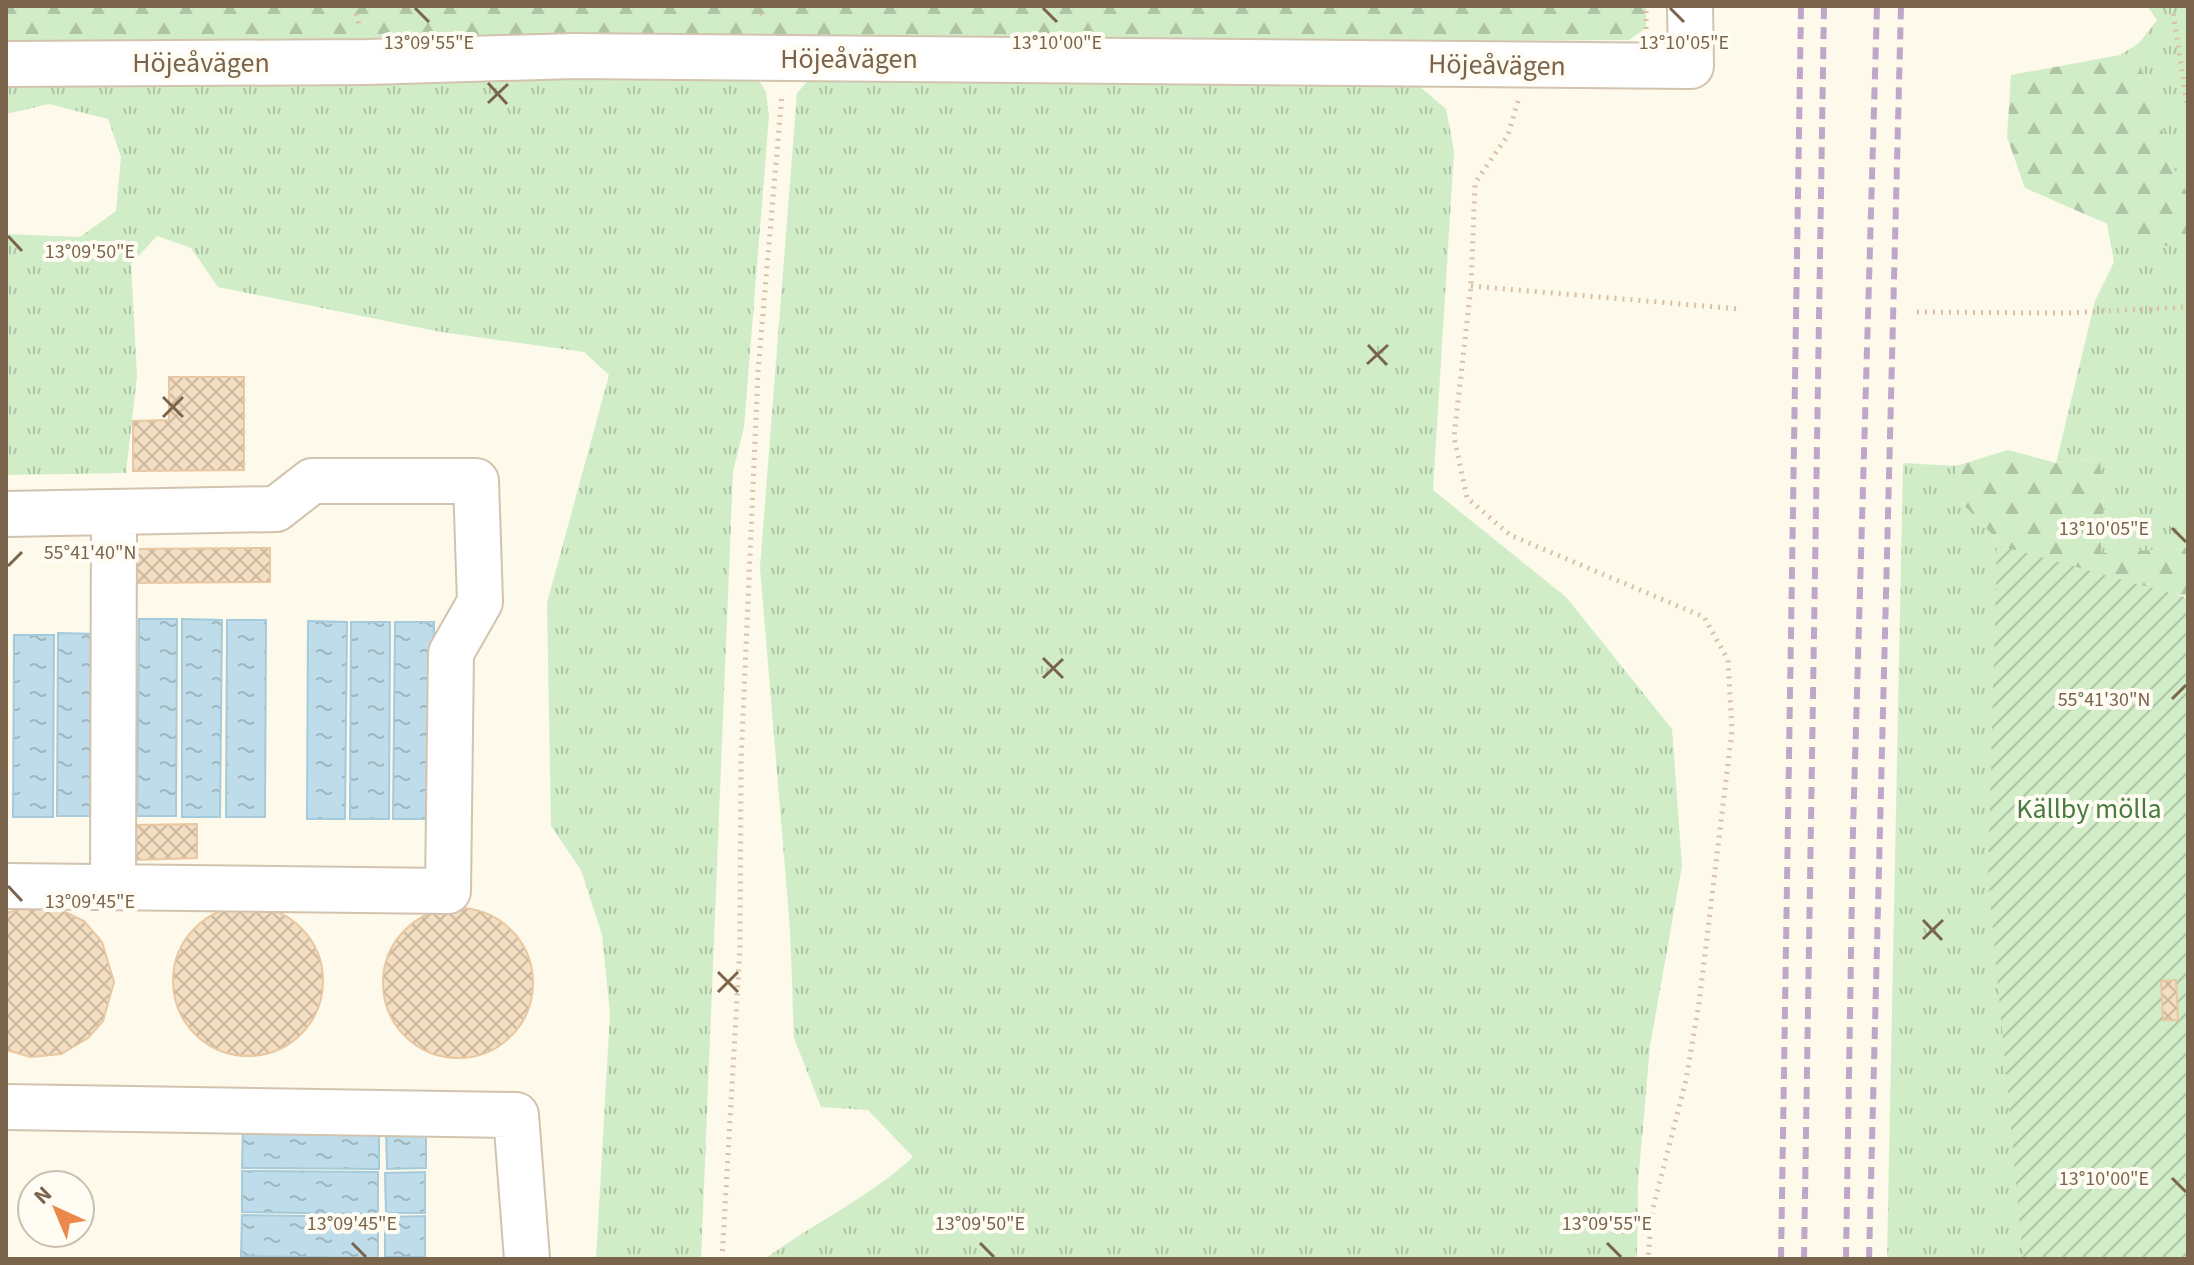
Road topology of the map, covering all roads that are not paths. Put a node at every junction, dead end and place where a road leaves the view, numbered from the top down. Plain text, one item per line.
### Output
1 (1690, 6) edge
2 (6, 64) edge
3 (114, 512) junction
4 (6, 514) edge
5 (6, 886) edge
6 (113, 887) junction
7 (6, 1107) edge
8 (527, 1259) edge

1 - 2 street, Höjeåvägen
3 - 4 street
3 - 6 street
3 - 6 street
5 - 6 street
7 - 8 street

